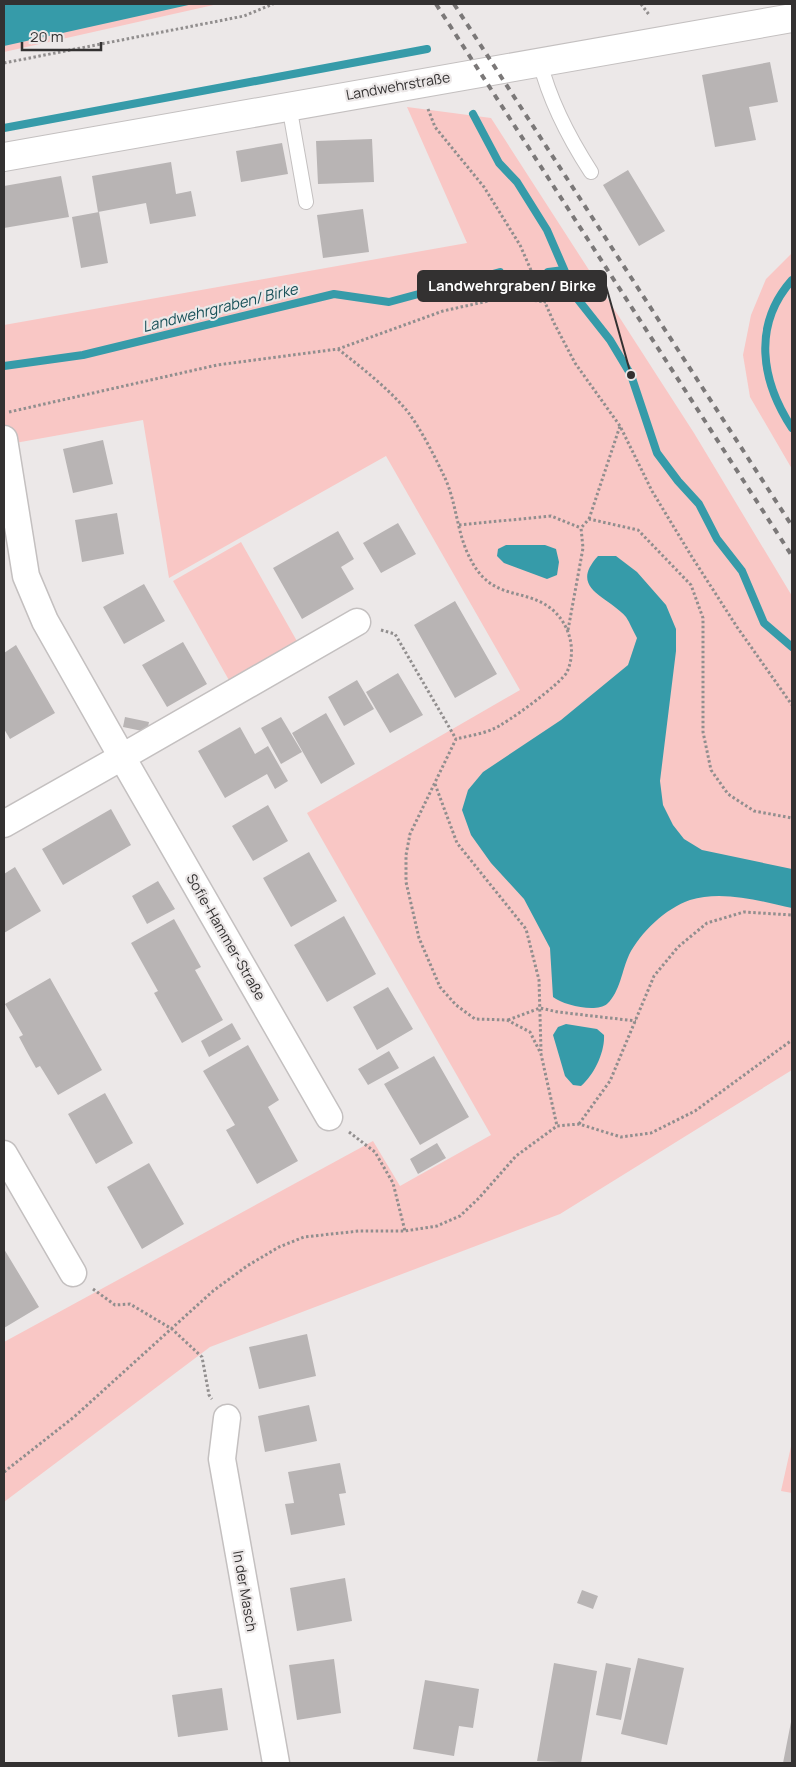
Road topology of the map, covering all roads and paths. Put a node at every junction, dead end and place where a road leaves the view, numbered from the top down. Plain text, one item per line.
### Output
1 (272, 4) edge
2 (792, 18) edge
3 (540, 62) junction
4 (4, 63) edge
5 (426, 103) dead end
6 (289, 105) junction
7 (4, 157) edge
8 (592, 172) dead end
9 (306, 202) dead end
10 (546, 303) junction
11 (338, 349) junction
12 (4, 413) edge
13 (620, 426) junction
14 (4, 439) edge
15 (589, 519) junction
16 (459, 525) junction
17 (581, 528) junction
18 (357, 622) joint
19 (568, 631) junction
20 (792, 705) edge
21 (456, 740) junction
22 (122, 757) junction
23 (435, 784) junction
24 (792, 818) edge
25 (4, 824) edge
26 (792, 915) edge
27 (540, 1008) junction
28 (507, 1020) junction
29 (636, 1022) junction
30 (792, 1040) edge
31 (541, 1054) junction
32 (329, 1117) joint
33 (579, 1124) junction
34 (557, 1126) junction
35 (4, 1154) edge
36 (404, 1230) junction
37 (73, 1273) joint
38 (172, 1329) junction
39 (227, 1418) joint
40 (4, 1465) edge
41 (10, 1468) junction
42 (4, 1472) edge
43 (276, 1763) edge

1 - 4 path
2 - 3 street, Landwehrstraße
3 - 6 street, Landwehrstraße
3 - 8 lane
5 - 10 path
6 - 7 street, Landwehrstraße
6 - 9 lane
10 - 11 path
10 - 13 path
11 - 12 path
11 - 16 path
13 - 15 path
13 - 20 path
14 - 22 street, Sofie-Hammer-Straße
15 - 17 path
15 - 24 path
16 - 17 path
16 - 19 path
17 - 19 path
18 - 21 path
18 - 22 street
19 - 21 path
21 - 23 path
22 - 25 street
22 - 32 street, Sofie-Hammer-Straße
23 - 27 path
23 - 28 path
26 - 29 path
27 - 28 path
27 - 29 path
27 - 31 path
28 - 31 path
29 - 33 path
30 - 33 path
31 - 34 path
32 - 36 path
33 - 34 path
34 - 36 path
35 - 37 street
36 - 38 path
37 - 38 path
38 - 39 path
38 - 41 path
39 - 43 street, In der Masch
40 - 41 path
41 - 42 path

